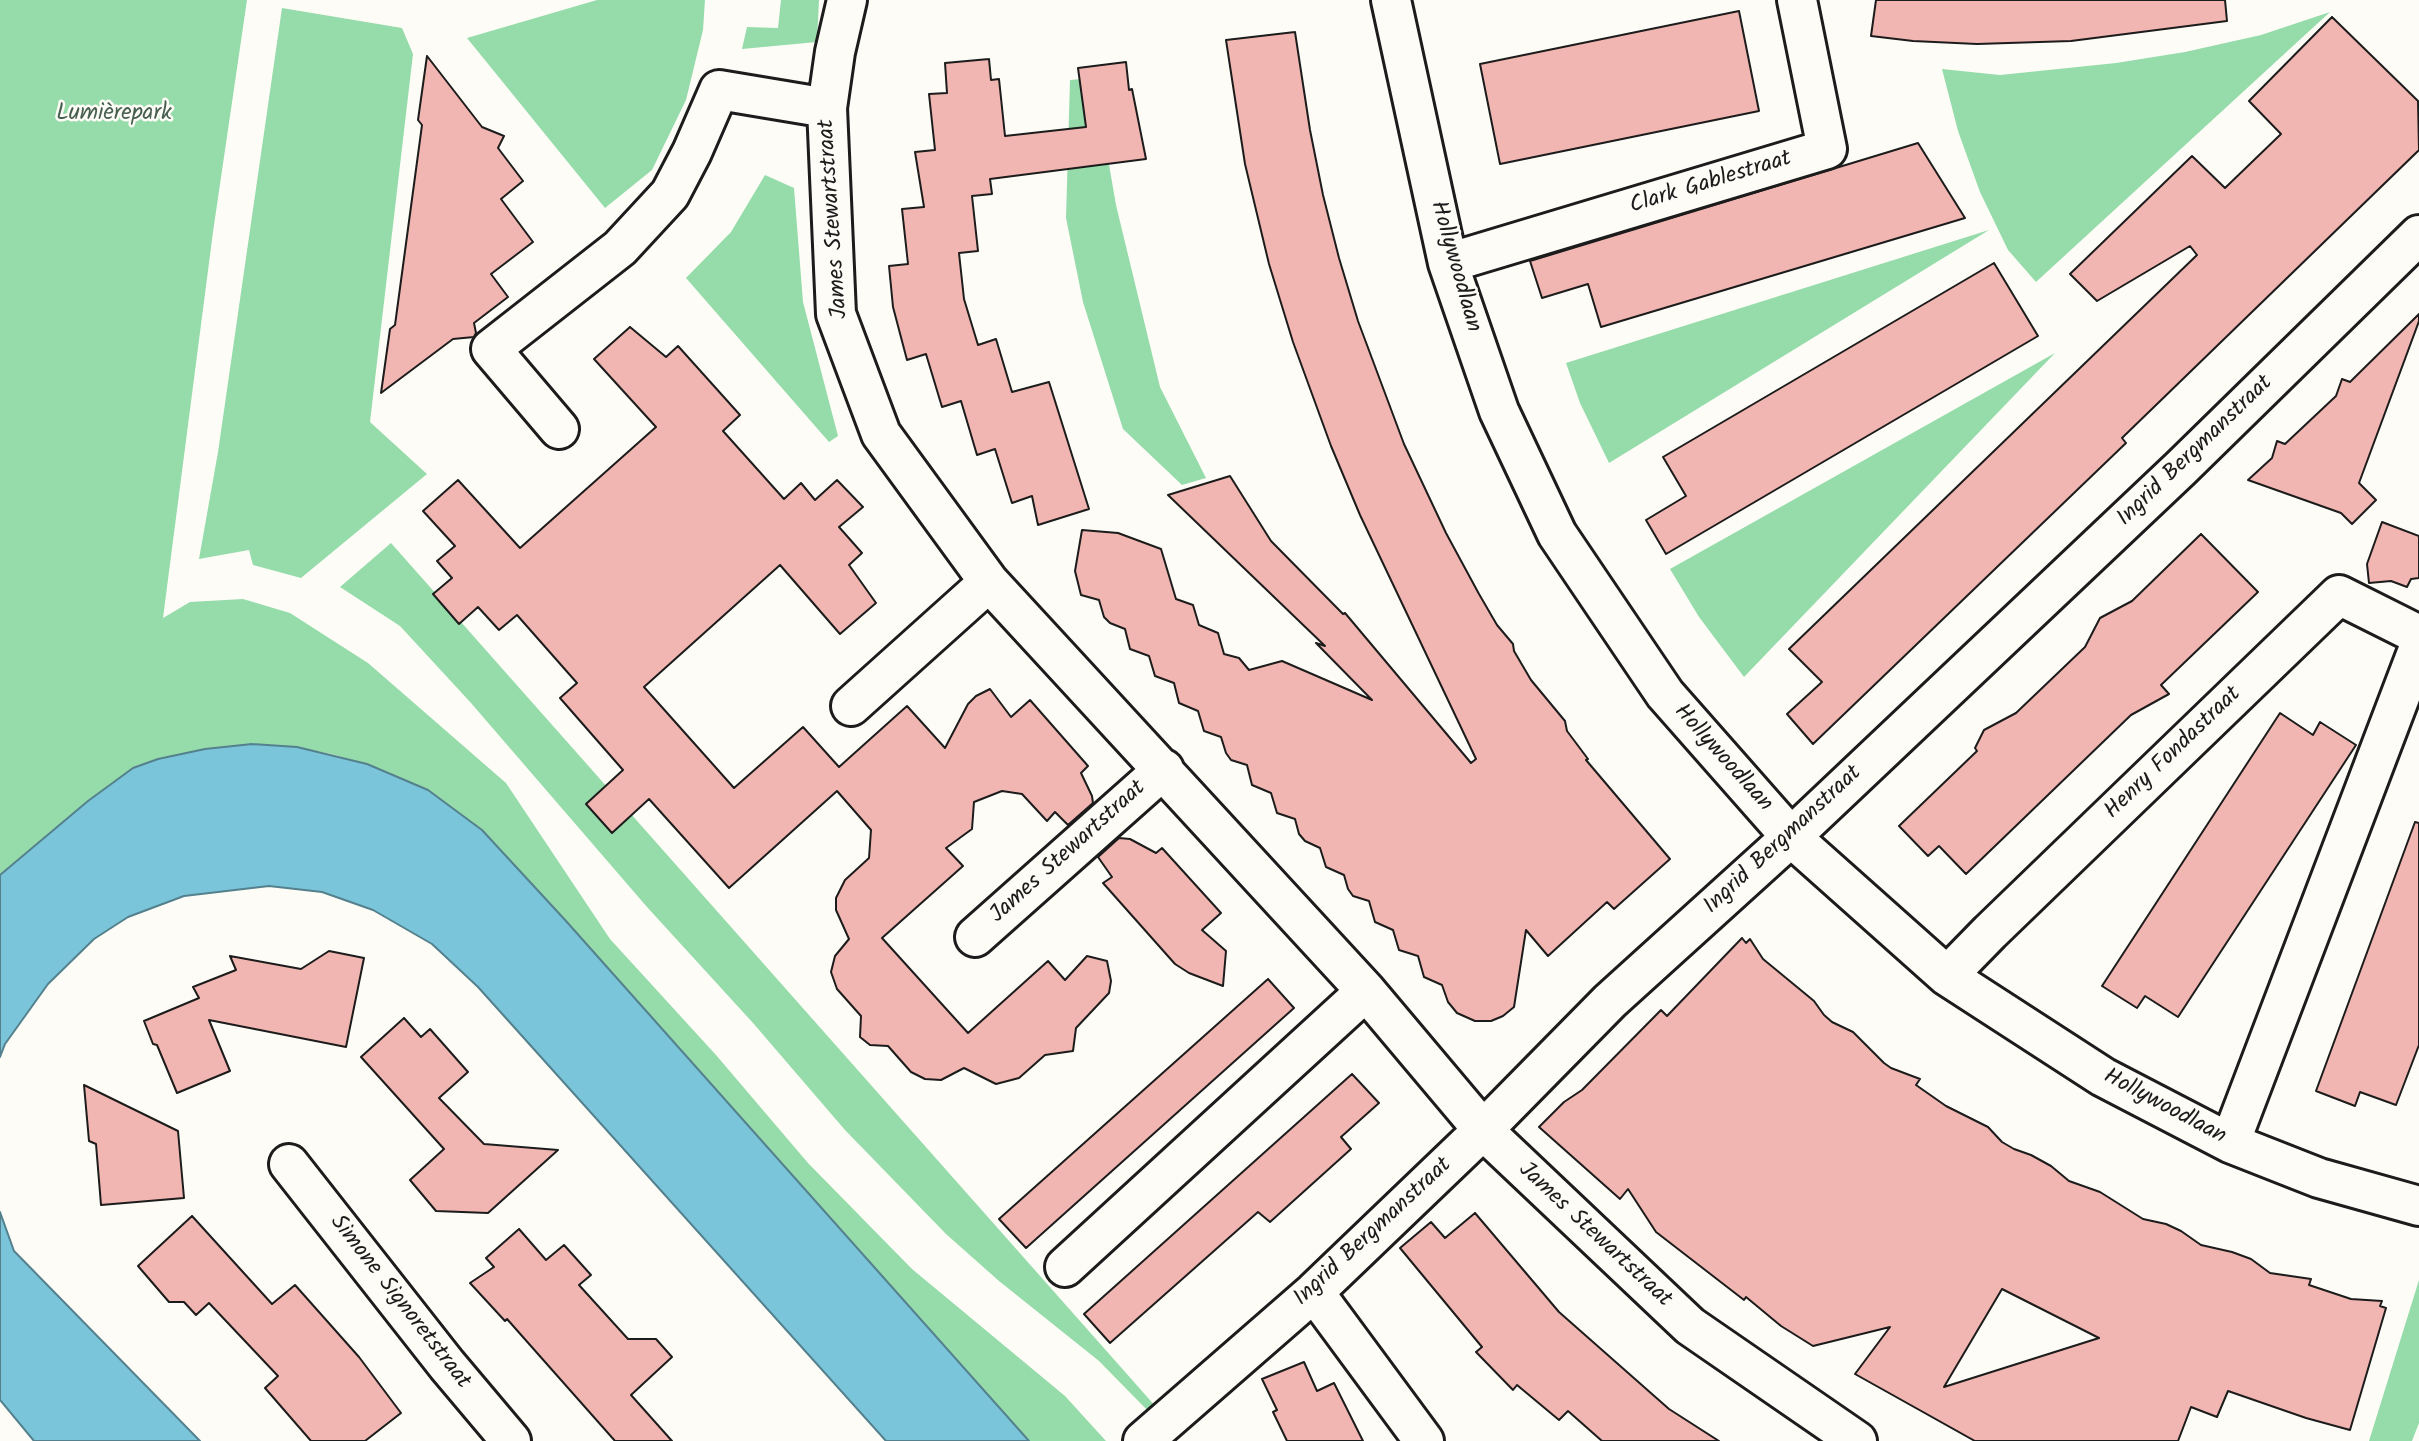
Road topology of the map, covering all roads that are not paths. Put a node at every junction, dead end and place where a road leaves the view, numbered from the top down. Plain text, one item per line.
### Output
1 (847, 0) edge
2 (1391, 0) edge
3 (1797, 0) edge
4 (827, 108) junction
5 (2419, 235) edge
6 (1448, 263) junction
7 (559, 429) dead end
8 (989, 582) junction
9 (2419, 635) edge
10 (2419, 647) edge
11 (852, 706) dead end
12 (1164, 769) junction
13 (1791, 837) junction
14 (975, 937) dead end
15 (1947, 976) junction
16 (1366, 991) junction
17 (1483, 1130) junction
18 (2230, 1143) junction
19 (289, 1164) dead end
20 (2419, 1206) edge
21 (1065, 1267) dead end
22 (1314, 1292) junction
23 (511, 1441) edge
24 (1143, 1441) edge
25 (1423, 1441) edge
26 (1857, 1441) edge

1 - 4 street, James Stewartstraat
2 - 6 street, Hollywoodlaan
3 - 6 street, Clark Gablestraat
4 - 7 street, James Stewartstraat
4 - 8 street, James Stewartstraat
5 - 13 street, Ingrid Bergmanstraat
6 - 13 street, Hollywoodlaan
8 - 11 street
8 - 12 street, James Stewartstraat
9 - 15 street, Henry Fondastraat
10 - 18 street
12 - 14 street, James Stewartstraat
12 - 16 street, James Stewartstraat
13 - 15 street, Hollywoodlaan
13 - 17 street, Ingrid Bergmanstraat
15 - 18 street, Hollywoodlaan
16 - 17 street, James Stewartstraat
16 - 21 street
17 - 22 street, Ingrid Bergmanstraat
17 - 26 street, James Stewartstraat
18 - 20 street, Hollywoodlaan
19 - 23 street, Simone Signoretstraat
22 - 24 street, Ingrid Bergmanstraat
22 - 25 street

